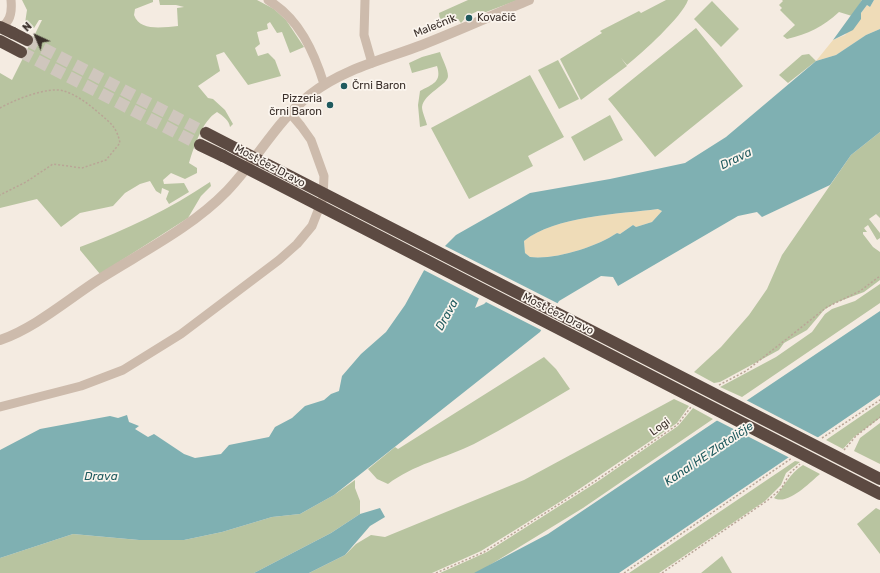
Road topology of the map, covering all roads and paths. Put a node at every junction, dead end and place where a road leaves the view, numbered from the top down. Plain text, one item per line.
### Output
1 (11, 0) edge
2 (268, 0) edge
3 (365, 0) edge
4 (528, 0) edge
5 (0, 27) edge
6 (27, 40) tunnel mouth
7 (3, 43) edge
8 (20, 52) tunnel mouth
9 (372, 63) junction
10 (324, 84) junction
11 (0, 108) edge
12 (290, 113) junction
13 (206, 132) tunnel mouth
14 (200, 145) tunnel mouth
15 (0, 195) edge
16 (880, 276) edge
17 (0, 340) edge
18 (718, 385) dead end
19 (880, 400) edge
20 (696, 403) dead end
21 (0, 407) edge
22 (880, 417) edge
23 (822, 438) dead end
24 (843, 451) dead end
25 (796, 456) dead end
26 (801, 464) dead end
27 (880, 479) edge
28 (880, 494) edge
29 (436, 573) edge
30 (624, 573) edge
31 (662, 573) edge

1 - 5 street
2 - 10 street
3 - 9 street
4 - 9 street, Malečnik
5 - 6 highway, bridge
7 - 8 highway
9 - 10 street, Malečnik
10 - 12 street, Malečnik
11 - 15 path
12 - 17 street, Malečnik
12 - 21 street
13 - 27 highway, Most čez Dravo, bridge
14 - 28 highway, Most čez Dravo, bridge
16 - 18 path
19 - 23 path
20 - 29 path, Logi
22 - 24 path
25 - 30 path
26 - 31 path

